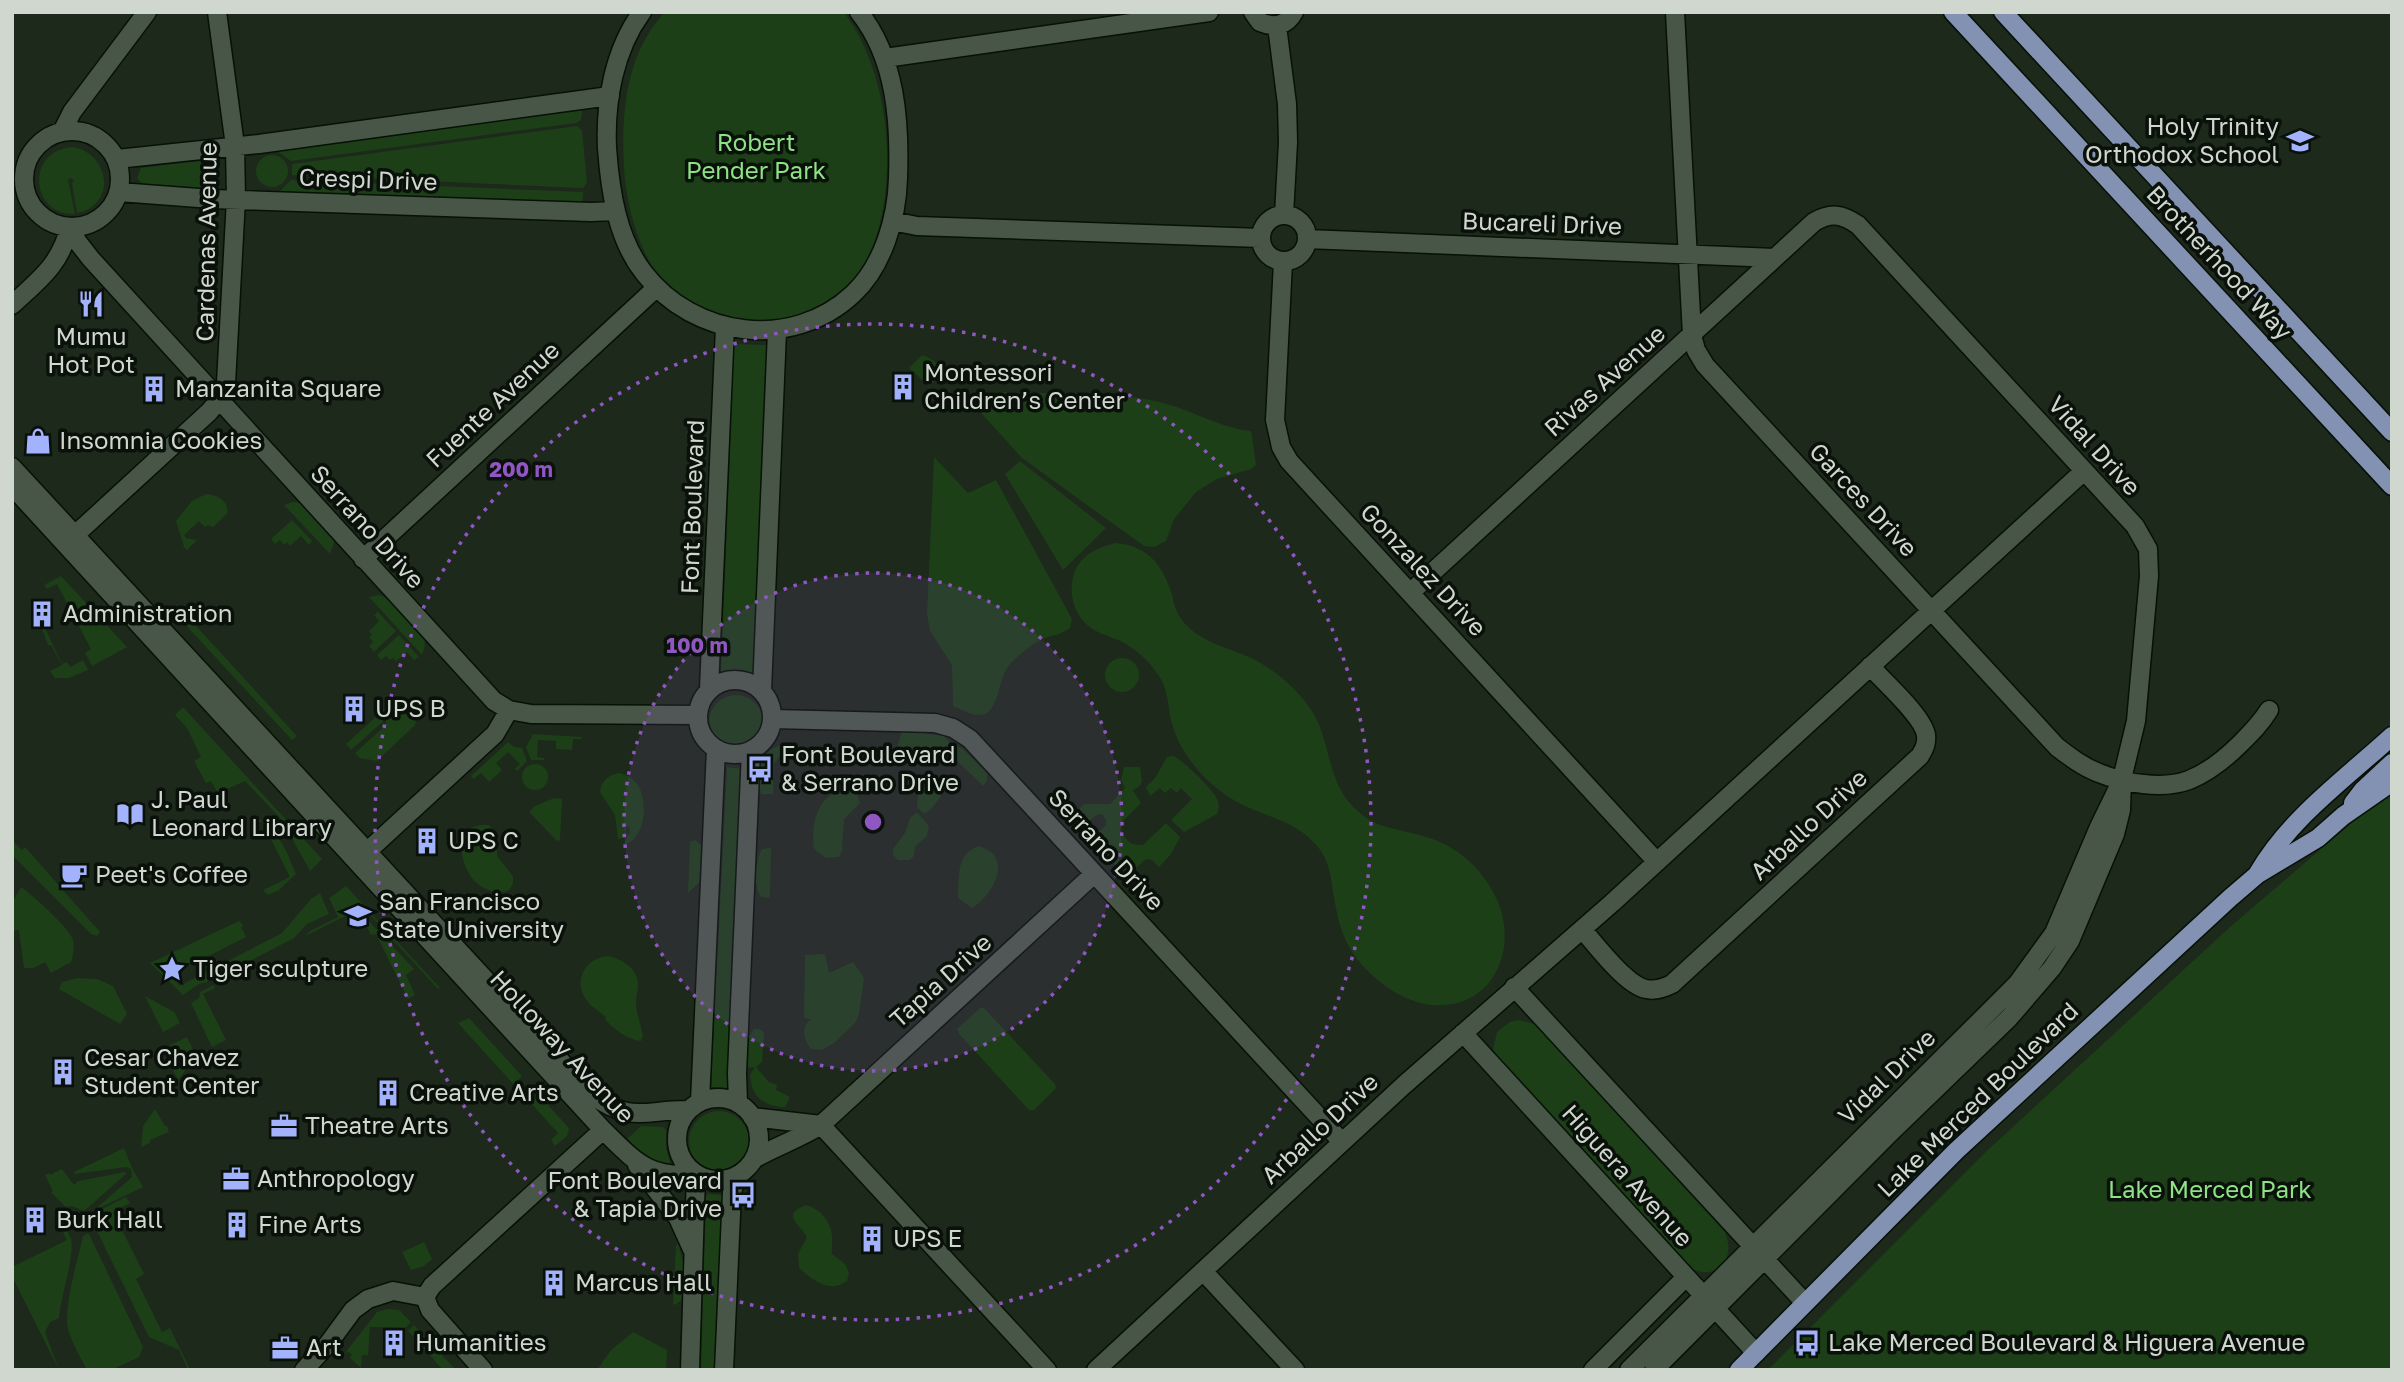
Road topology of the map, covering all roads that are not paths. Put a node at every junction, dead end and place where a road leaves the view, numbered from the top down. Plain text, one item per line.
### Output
1 (148, 12) edge
2 (216, 12) edge
3 (859, 12) edge
4 (1209, 12) edge
5 (1253, 12) edge
6 (1294, 12) edge
7 (1675, 12) edge
8 (1953, 12) edge
9 (2003, 12) edge
10 (641, 13) edge
11 (1277, 26) junction
12 (885, 58) junction
13 (610, 96) junction
14 (63, 130) junction
15 (235, 146) junction
16 (31, 152) junction
17 (117, 159) junction
18 (12, 164) edge
19 (119, 192) junction
20 (12, 199) edge
21 (236, 199) junction
22 (616, 211) junction
23 (1284, 215) junction
24 (1838, 215) joint
25 (41, 216) junction
26 (892, 221) junction
27 (70, 227) junction
28 (1261, 238) junction
29 (1307, 239) junction
30 (1687, 255) junction
31 (1775, 258) junction
32 (1283, 262) junction
33 (656, 288) junction
34 (12, 305) edge
35 (725, 327) junction
36 (777, 331) junction
37 (1692, 335) junction
38 (219, 400) junction
39 (2392, 432) edge
40 (12, 467) edge
41 (2084, 471) junction
42 (12, 486) edge
43 (2392, 486) edge
44 (75, 535) junction
45 (363, 559) junction
46 (1410, 593) junction
47 (1931, 611) junction
48 (1870, 666) junction
49 (709, 689) junction
50 (762, 690) junction
51 (509, 710) junction
52 (2269, 710) dead end
53 (698, 715) junction
54 (773, 719) junction
55 (2392, 730) edge
56 (2392, 736) edge
57 (716, 749) junction
58 (751, 751) junction
59 (2372, 754) junction
60 (2392, 763) edge
61 (2123, 779) junction
62 (2392, 782) edge
63 (2343, 816) junction
64 (362, 857) junction
65 (1657, 862) junction
66 (1094, 874) junction
67 (2258, 874) junction
68 (1582, 929) junction
69 (1514, 987) junction
70 (1463, 1033) junction
71 (738, 1103) junction
72 (695, 1106) junction
73 (752, 1117) junction
74 (821, 1125) junction
75 (603, 1130) junction
76 (1342, 1142) junction
77 (627, 1153) junction
78 (754, 1159) junction
79 (696, 1174) junction
80 (737, 1176) junction
81 (1758, 1252) junction
82 (694, 1256) junction
83 (1203, 1271) junction
84 (1686, 1276) junction
85 (425, 1297) junction
86 (1709, 1302) junction
87 (1805, 1303) junction
88 (1756, 1353) junction
89 (304, 1370) edge
90 (483, 1370) edge
91 (690, 1370) edge
92 (724, 1370) edge
93 (1047, 1370) edge
94 (1096, 1370) edge
95 (1295, 1370) edge
96 (1593, 1370) edge
97 (1629, 1370) edge
98 (1654, 1370) edge
99 (1739, 1370) edge

1 - 14 street
2 - 15 street, Cardenas Avenue
3 - 12 street
4 - 12 street
5 - 11 street
6 - 11 street
7 - 30 street, Garces Drive
8 - 43 main road, Brotherhood Way
9 - 39 main road, Brotherhood Way
10 - 13 street
11 - 23 street
12 - 26 street
13 - 15 street, Crespi Drive
13 - 22 street
14 - 16 street
14 - 17 street
15 - 17 street, Crespi Drive
15 - 21 street, Cardenas Avenue
16 - 18 street
16 - 25 street
17 - 19 street
19 - 21 street, Crespi Drive
19 - 27 street
20 - 25 street
21 - 22 street, Crespi Drive
21 - 38 street, Cardenas Avenue
22 - 33 street
23 - 28 street
23 - 29 street
24 - 31 street, Rivas Avenue
24 - 41 street, Vidal Drive
25 - 27 street
26 - 28 street
26 - 36 street
27 - 34 street
27 - 38 street, Serrano Drive
28 - 32 street
29 - 30 street, Bucareli Drive
29 - 32 street
30 - 31 street, Bucareli Drive
30 - 37 street, Garces Drive
31 - 37 street, Rivas Avenue
32 - 46 street, Gonzalez Drive
33 - 35 street
33 - 45 street, Fuente Avenue
35 - 36 street
35 - 49 street, Font Boulevard
36 - 50 street
37 - 46 street, Rivas Avenue
37 - 47 street, Garces Drive
38 - 44 street, Cardenas Avenue
38 - 45 street, Serrano Drive
40 - 44 street, Holloway Avenue
41 - 47 street, Arballo Drive
41 - 61 street, Vidal Drive
42 - 64 street, Holloway Avenue
44 - 64 street, Holloway Avenue
45 - 51 street, Serrano Drive
46 - 65 street, Gonzalez Drive
47 - 48 street, Arballo Drive
47 - 61 street, Garces Drive
48 - 65 street, Arballo Drive
48 - 68 street, Arballo Drive
49 - 50 street
49 - 53 street
50 - 54 street
51 - 53 street
51 - 64 street
52 - 61 street, Garces Drive
53 - 57 street
54 - 58 street
54 - 66 street, Serrano Drive
55 - 59 main road
56 - 59 main road, Lake Merced Boulevard
57 - 58 street
57 - 72 street
58 - 71 street
59 - 67 main road, Lake Merced Boulevard
60 - 63 main road
61 - 81 street, Vidal Drive
62 - 63 main road, Lake Merced Boulevard
63 - 67 main road, Lake Merced Boulevard
64 - 72 street, Holloway Avenue
64 - 75 street, Holloway Avenue
65 - 68 street, Arballo Drive
66 - 74 street, Tapia Drive
66 - 76 street, Serrano Drive
67 - 87 main road, Lake Merced Boulevard
68 - 69 street, Arballo Drive
69 - 70 street, Arballo Drive
69 - 81 street, Higuera Avenue
70 - 76 street, Arballo Drive
70 - 84 street, Higuera Avenue
71 - 72 street
71 - 73 street
72 - 79 street
73 - 74 street
73 - 78 street
74 - 78 street, Tapia Drive
74 - 93 street
75 - 77 street, Holloway Avenue
75 - 85 street
76 - 83 street, Arballo Drive
77 - 79 street, Holloway Avenue
77 - 82 street
78 - 80 street
79 - 80 street
79 - 82 street
80 - 92 street
81 - 86 street, Vidal Drive
81 - 87 street, Higuera Avenue
82 - 91 street
83 - 94 street, Arballo Drive
83 - 95 street
84 - 86 street, Higuera Avenue
84 - 96 street
85 - 89 street
85 - 90 street
86 - 88 street, Higuera Avenue
86 - 97 street, Vidal Drive
86 - 98 street, Vidal Drive
87 - 88 main road, Lake Merced Boulevard
88 - 99 main road, Lake Merced Boulevard

